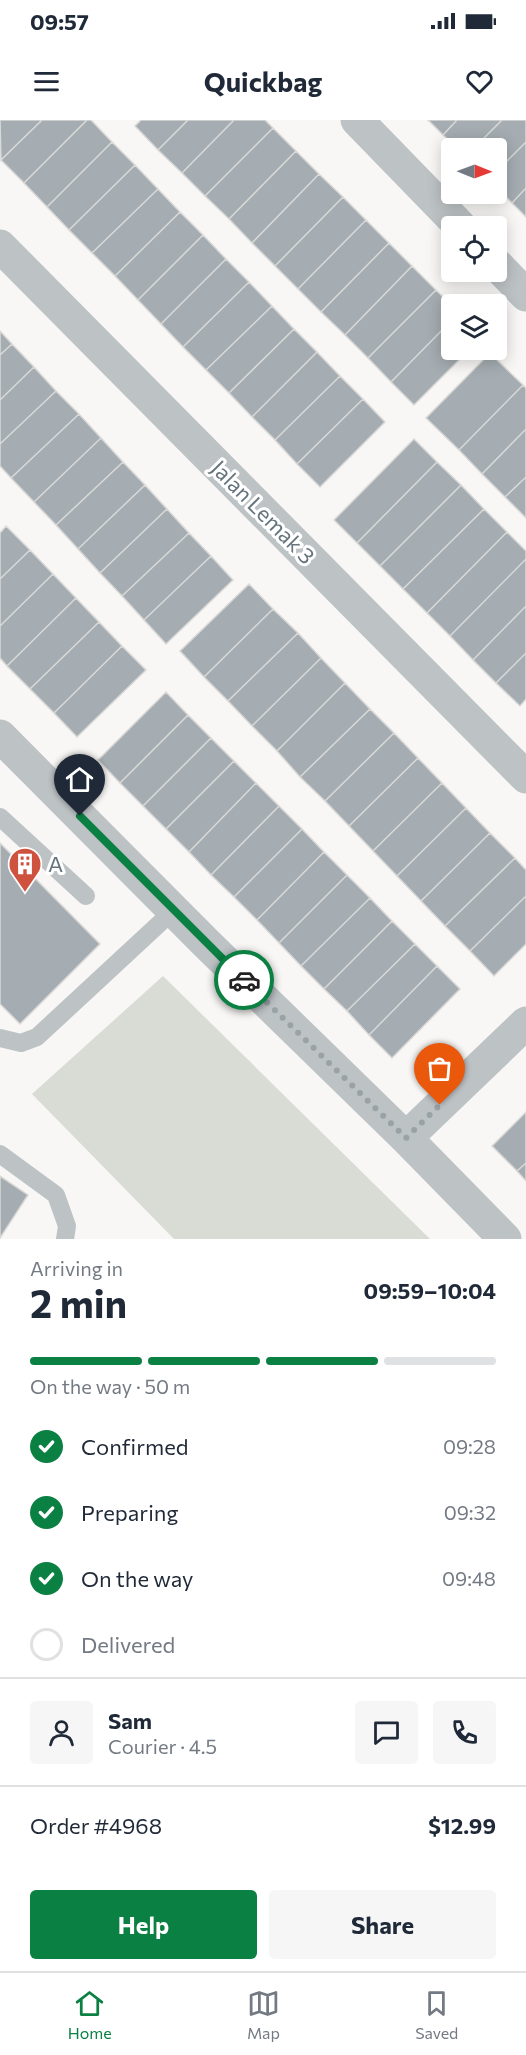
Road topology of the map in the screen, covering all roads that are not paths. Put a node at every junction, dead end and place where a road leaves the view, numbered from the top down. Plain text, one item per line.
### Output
1 (357, 120) edge
2 (450, 216) edge
3 (0, 246) edge
4 (507, 275) edge
5 (526, 295) edge
6 (0, 736) edge
7 (526, 777) edge
8 (0, 817) edge
9 (86, 896) dead end
10 (174, 910) junction
11 (526, 1023) edge
12 (0, 1038) edge
13 (406, 1138) junction
14 (0, 1154) edge
15 (65, 1239) edge
16 (505, 1239) edge

1 - 2 street
3 - 7 street, Jalan Lemak 3
4 - 5 street
6 - 10 street
8 - 9 lane
10 - 12 lane
10 - 13 street
11 - 13 street
13 - 16 street
14 - 15 lane

